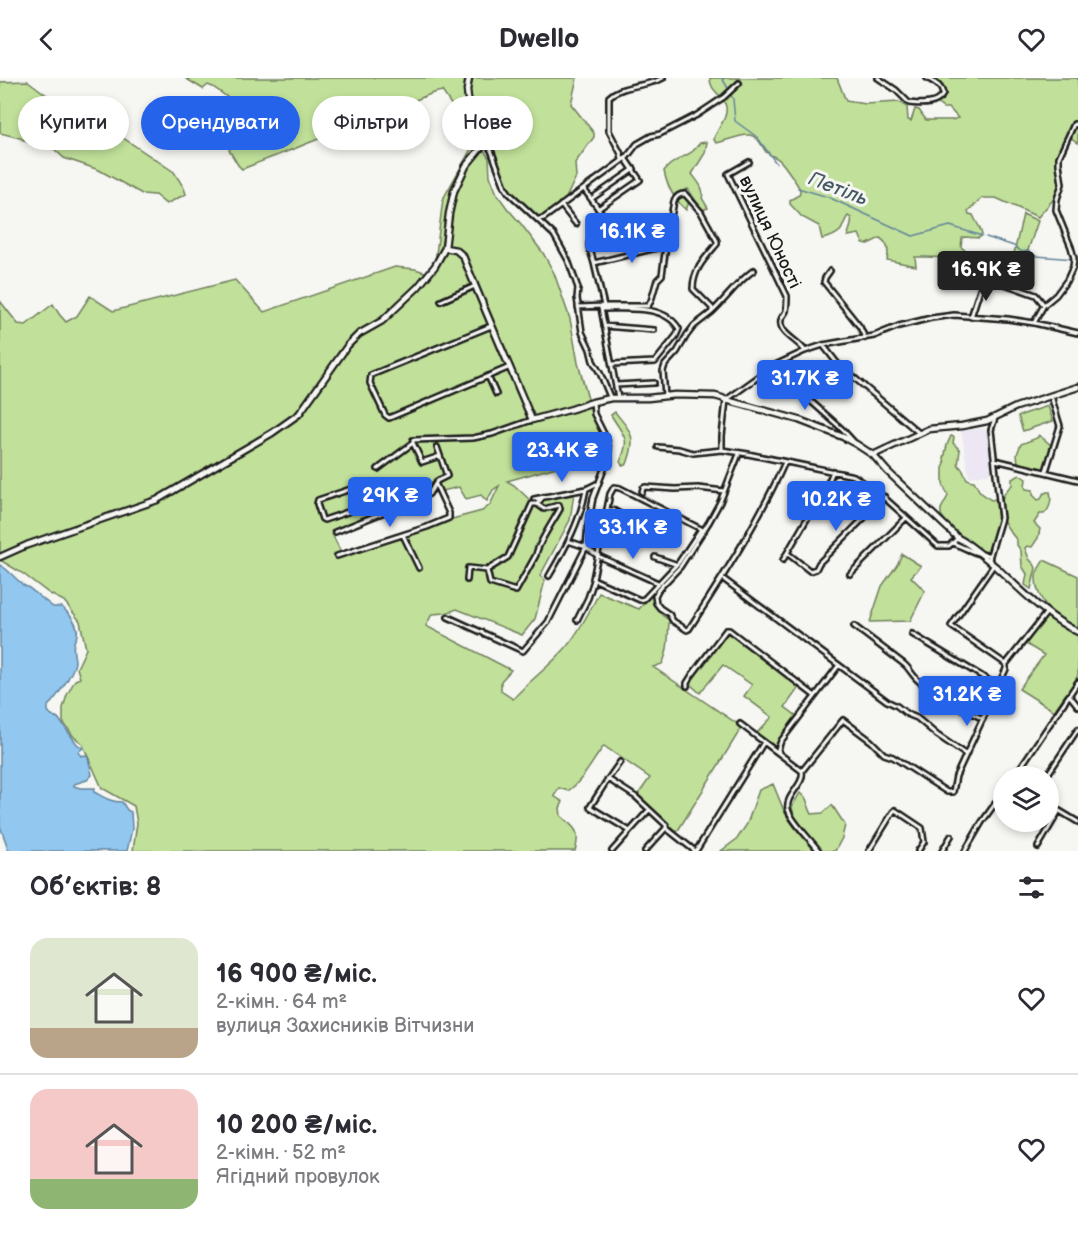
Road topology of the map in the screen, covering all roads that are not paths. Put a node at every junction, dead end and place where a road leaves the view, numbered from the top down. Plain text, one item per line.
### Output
1 (469, 78) edge
2 (663, 78) edge
3 (878, 78) edge
4 (927, 78) edge
5 (739, 82) dead end
6 (468, 96) edge
7 (1078, 125) edge
8 (479, 150) edge
9 (490, 150) edge
10 (624, 159) junction
11 (749, 162) dead end
12 (634, 169) junction
13 (584, 189) junction
14 (591, 199) junction
15 (561, 205) junction
16 (598, 209) junction
17 (537, 219) junction
18 (576, 224) dead end
19 (666, 245) junction
20 (445, 248) junction
21 (594, 263) junction
22 (754, 270) dead end
23 (830, 271) dead end
24 (475, 286) junction
25 (441, 301) dead end
26 (1044, 305) junction
27 (579, 307) junction
28 (602, 307) junction
29 (712, 312) junction
30 (971, 317) junction
31 (1034, 323) junction
32 (491, 326) junction
33 (604, 326) junction
34 (654, 330) dead end
35 (1078, 333) edge
36 (865, 338) junction
37 (823, 345) junction
38 (805, 351) junction
39 (612, 364) junction
40 (510, 367) junction
41 (766, 371) junction
42 (488, 376) junction
43 (654, 383) dead end
44 (616, 385) junction
45 (1078, 387) edge
46 (496, 394) dead end
47 (665, 396) junction
48 (1051, 396) junction
49 (611, 398) junction
50 (618, 398) junction
51 (726, 400) junction
52 (593, 402) junction
53 (995, 418) junction
54 (532, 420) junction
55 (919, 433) junction
56 (413, 443) junction
57 (856, 444) junction
58 (437, 447) dead end
59 (658, 447) dead end
60 (722, 450) junction
61 (739, 454) junction
62 (873, 455) junction
63 (440, 456) junction
64 (995, 460) junction
65 (785, 462) junction
66 (378, 470) dead end
67 (833, 471) junction
68 (1046, 472) junction
69 (1078, 480) edge
70 (598, 483) junction
71 (435, 485) junction
72 (586, 489) junction
73 (724, 491) junction
74 (642, 492) dead end
75 (543, 497) junction
76 (885, 497) junction
77 (534, 499) dead end
78 (376, 503) junction
79 (403, 504) junction
80 (537, 504) junction
81 (607, 510) junction
82 (906, 518) junction
83 (703, 530) junction
84 (335, 532) dead end
85 (603, 533) junction
86 (402, 535) junction
87 (958, 538) junction
88 (568, 541) junction
89 (952, 543) junction
90 (586, 547) junction
91 (787, 553) junction
92 (981, 555) junction
93 (990, 555) junction
94 (337, 556) dead end
95 (598, 556) junction
96 (0, 557) edge
97 (655, 557) dead end
98 (783, 560) dead end
99 (989, 561) junction
100 (675, 564) junction
101 (994, 566) junction
102 (419, 568) dead end
103 (487, 570) junction
104 (850, 574) dead end
105 (549, 576) dead end
106 (722, 578) junction
107 (467, 579) dead end
108 (594, 580) junction
109 (658, 583) junction
110 (1047, 612) junction
111 (448, 617) dead end
112 (576, 620) dead end
113 (854, 626) dead end
114 (1078, 632) edge
115 (912, 634) dead end
116 (1006, 664) junction
117 (839, 665) junction
118 (1078, 682) edge
119 (687, 686) dead end
120 (998, 686) junction
121 (815, 696) junction
122 (1069, 696) junction
123 (1078, 706) edge
124 (983, 718) junction
125 (740, 724) dead end
126 (1078, 729) edge
127 (764, 741) junction
128 (779, 753) junction
129 (965, 754) junction
130 (620, 762) dead end
131 (1021, 766) edge
132 (1053, 766) edge
133 (802, 771) junction
134 (608, 779) junction
135 (993, 806) edge
136 (649, 810) junction
137 (1059, 811) edge
138 (1078, 822) edge
139 (666, 828) junction
140 (630, 831) junction
141 (1047, 832) edge
142 (951, 836) dead end
143 (1038, 847) dead end
144 (612, 851) edge
145 (645, 851) edge
146 (695, 851) edge
147 (819, 851) edge
148 (869, 851) edge
149 (918, 851) edge
150 (942, 851) edge
151 (965, 851) edge

1 - 6 street
2 - 10 street
3 - 4 street
5 - 10 street
7 - 26 street
8 - 20 street
9 - 17 street
10 - 12 street
10 - 13 street
11 - 38 street, вулиця Юності
12 - 14 street
12 - 16 street
13 - 14 street
13 - 15 street
14 - 16 street
15 - 17 street
15 - 18 street
16 - 21 street
17 - 27 street
19 - 21 street
19 - 28 street
19 - 29 street
20 - 24 street
20 - 96 street
21 - 28 street
22 - 29 street
23 - 36 street
24 - 25 street
24 - 32 street
26 - 30 street
26 - 31 street
27 - 28 street
27 - 49 street
28 - 33 street
28 - 39 street
29 - 47 street
30 - 31 street
30 - 36 street
31 - 35 street
32 - 40 street
32 - 42 street
33 - 34 street
33 - 39 street
36 - 37 street
37 - 38 street
37 - 55 street
38 - 41 street
39 - 44 street
40 - 42 street
40 - 54 street
41 - 51 street
41 - 57 street
42 - 46 street
43 - 44 street
44 - 50 street
45 - 48 street
47 - 50 street
47 - 51 street
48 - 53 street
48 - 68 street
49 - 50 street
49 - 52 street
51 - 57 street
51 - 60 street
52 - 54 street
52 - 70 street
53 - 55 street
53 - 64 street
54 - 56 street
55 - 62 street
56 - 63 street
56 - 66 street
57 - 62 street
58 - 63 street
59 - 60 street
60 - 61 street
61 - 65 street
61 - 73 street
62 - 87 street
63 - 71 street
64 - 68 street
64 - 93 street
65 - 67 street
65 - 106 street
67 - 76 street
67 - 91 street
68 - 69 street
70 - 72 street
70 - 90 street
71 - 79 street
71 - 86 street
72 - 75 street
72 - 88 street
73 - 74 street
73 - 83 street
75 - 77 street
75 - 80 street
76 - 82 street
76 - 91 street
78 - 78 street
78 - 79 street
79 - 84 street
80 - 103 street
80 - 103 street
81 - 83 street
81 - 85 street
81 - 85 street
82 - 89 street
82 - 104 street
83 - 100 street
83 - 106 street
85 - 95 street
86 - 94 street
86 - 102 street
87 - 89 street
87 - 92 street
88 - 90 street
88 - 105 street
89 - 92 street
90 - 95 street
90 - 111 street
91 - 98 street
92 - 93 street
92 - 99 street
93 - 99 street
95 - 108 street
95 - 109 street
97 - 100 street
99 - 101 street
100 - 109 street
101 - 110 street
101 - 116 street
103 - 107 street
106 - 117 street
108 - 109 street
108 - 112 street
110 - 114 street
110 - 116 street
113 - 124 street
115 - 120 street
116 - 120 street
117 - 121 street
117 - 129 street
118 - 122 street
119 - 121 street
120 - 124 street
121 - 128 street
122 - 123 street
122 - 131 street
124 - 129 street
125 - 127 street
126 - 132 street
127 - 128 street
127 - 146 street
128 - 133 street
129 - 133 street
130 - 134 street
133 - 147 street
134 - 136 street
134 - 140 street
135 - 151 street
136 - 139 street
136 - 140 street
137 - 138 street
139 - 145 street
139 - 146 street
140 - 144 street
141 - 143 street
142 - 150 street
148 - 149 street

